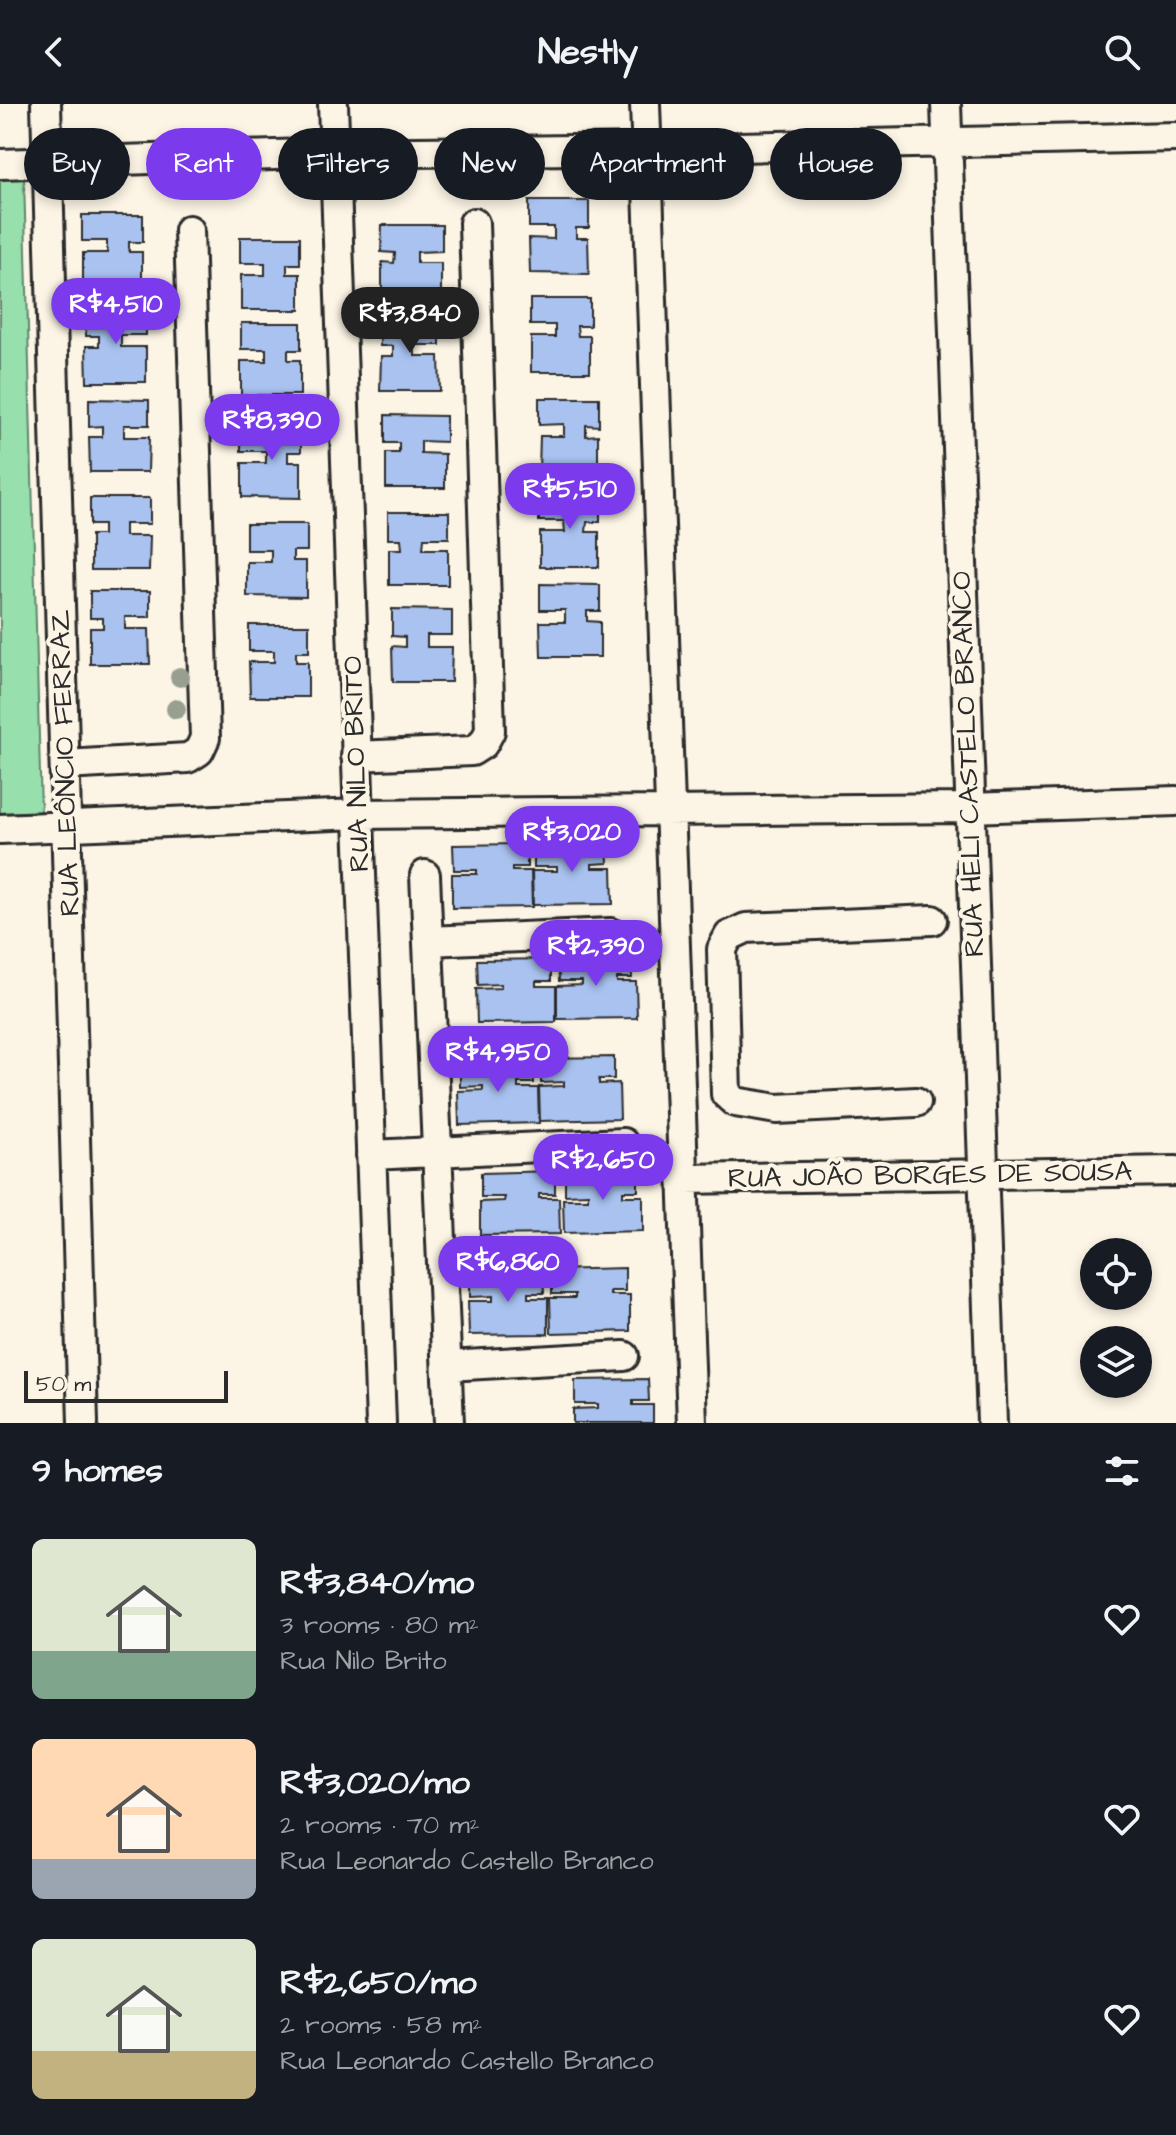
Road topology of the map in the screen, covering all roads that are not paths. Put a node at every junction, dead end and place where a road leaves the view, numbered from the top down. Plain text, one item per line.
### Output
1 (46, 104) edge
2 (333, 104) edge
3 (645, 104) edge
4 (946, 104) edge
5 (47, 128) edge
6 (333, 128) edge
7 (646, 128) edge
8 (1176, 137) edge
9 (948, 143) junction
10 (754, 147) edge
11 (561, 150) edge
12 (418, 152) edge
13 (278, 155) edge
14 (130, 160) edge
15 (0, 164) edge
16 (24, 164) edge
17 (49, 200) edge
18 (336, 200) edge
19 (649, 200) edge
20 (474, 223) dead end
21 (189, 230) dead end
22 (356, 756) junction
23 (65, 765) junction
24 (1176, 801) edge
25 (969, 808) junction
26 (670, 811) junction
27 (358, 814) junction
28 (66, 827) junction
29 (0, 829) edge
30 (425, 875) dead end
31 (932, 920) dead end
32 (611, 933) dead end
33 (428, 941) junction
34 (678, 1027) junction
35 (724, 1029) junction
36 (916, 1102) dead end
37 (623, 1143) dead end
38 (437, 1153) junction
39 (371, 1155) junction
40 (1176, 1171) edge
41 (983, 1173) junction
42 (683, 1179) junction
43 (624, 1356) dead end
44 (447, 1366) junction
45 (83, 1423) edge
46 (381, 1423) edge
47 (449, 1423) edge
48 (692, 1423) edge
49 (992, 1423) edge

1 - 5 street, RUA LEÔNCIO FERRAZ
2 - 6 street, RUA NILO BRITO
3 - 7 street
4 - 9 street, RUA HELI CASTELO BRANCO
8 - 9 street
9 - 10 street
9 - 25 street, RUA HELI CASTELO BRANCO
11 - 12 street
13 - 14 street
15 - 16 street
17 - 23 street, RUA LEÔNCIO FERRAZ
18 - 22 street, RUA NILO BRITO
19 - 26 street
20 - 22 street
21 - 23 street
22 - 27 street, RUA NILO BRITO
23 - 28 street, RUA LEÔNCIO FERRAZ
24 - 25 street
25 - 26 street
25 - 41 street, RUA HELI CASTELO BRANCO
26 - 27 street
26 - 34 street
27 - 28 street
27 - 39 street, RUA NILO BRITO
28 - 29 street
28 - 45 street, RUA LEÔNCIO FERRAZ
30 - 33 street
31 - 35 street
32 - 33 street
33 - 38 street
34 - 35 street
34 - 42 street
35 - 36 street
37 - 38 street
38 - 39 street
38 - 44 street
39 - 46 street, RUA NILO BRITO
40 - 41 street, RUA JOÃO BORGES DE SOUSA
41 - 42 street, RUA JOÃO BORGES DE SOUSA
41 - 49 street, RUA HELI CASTELO BRANCO
42 - 48 street
43 - 44 street
44 - 47 street

